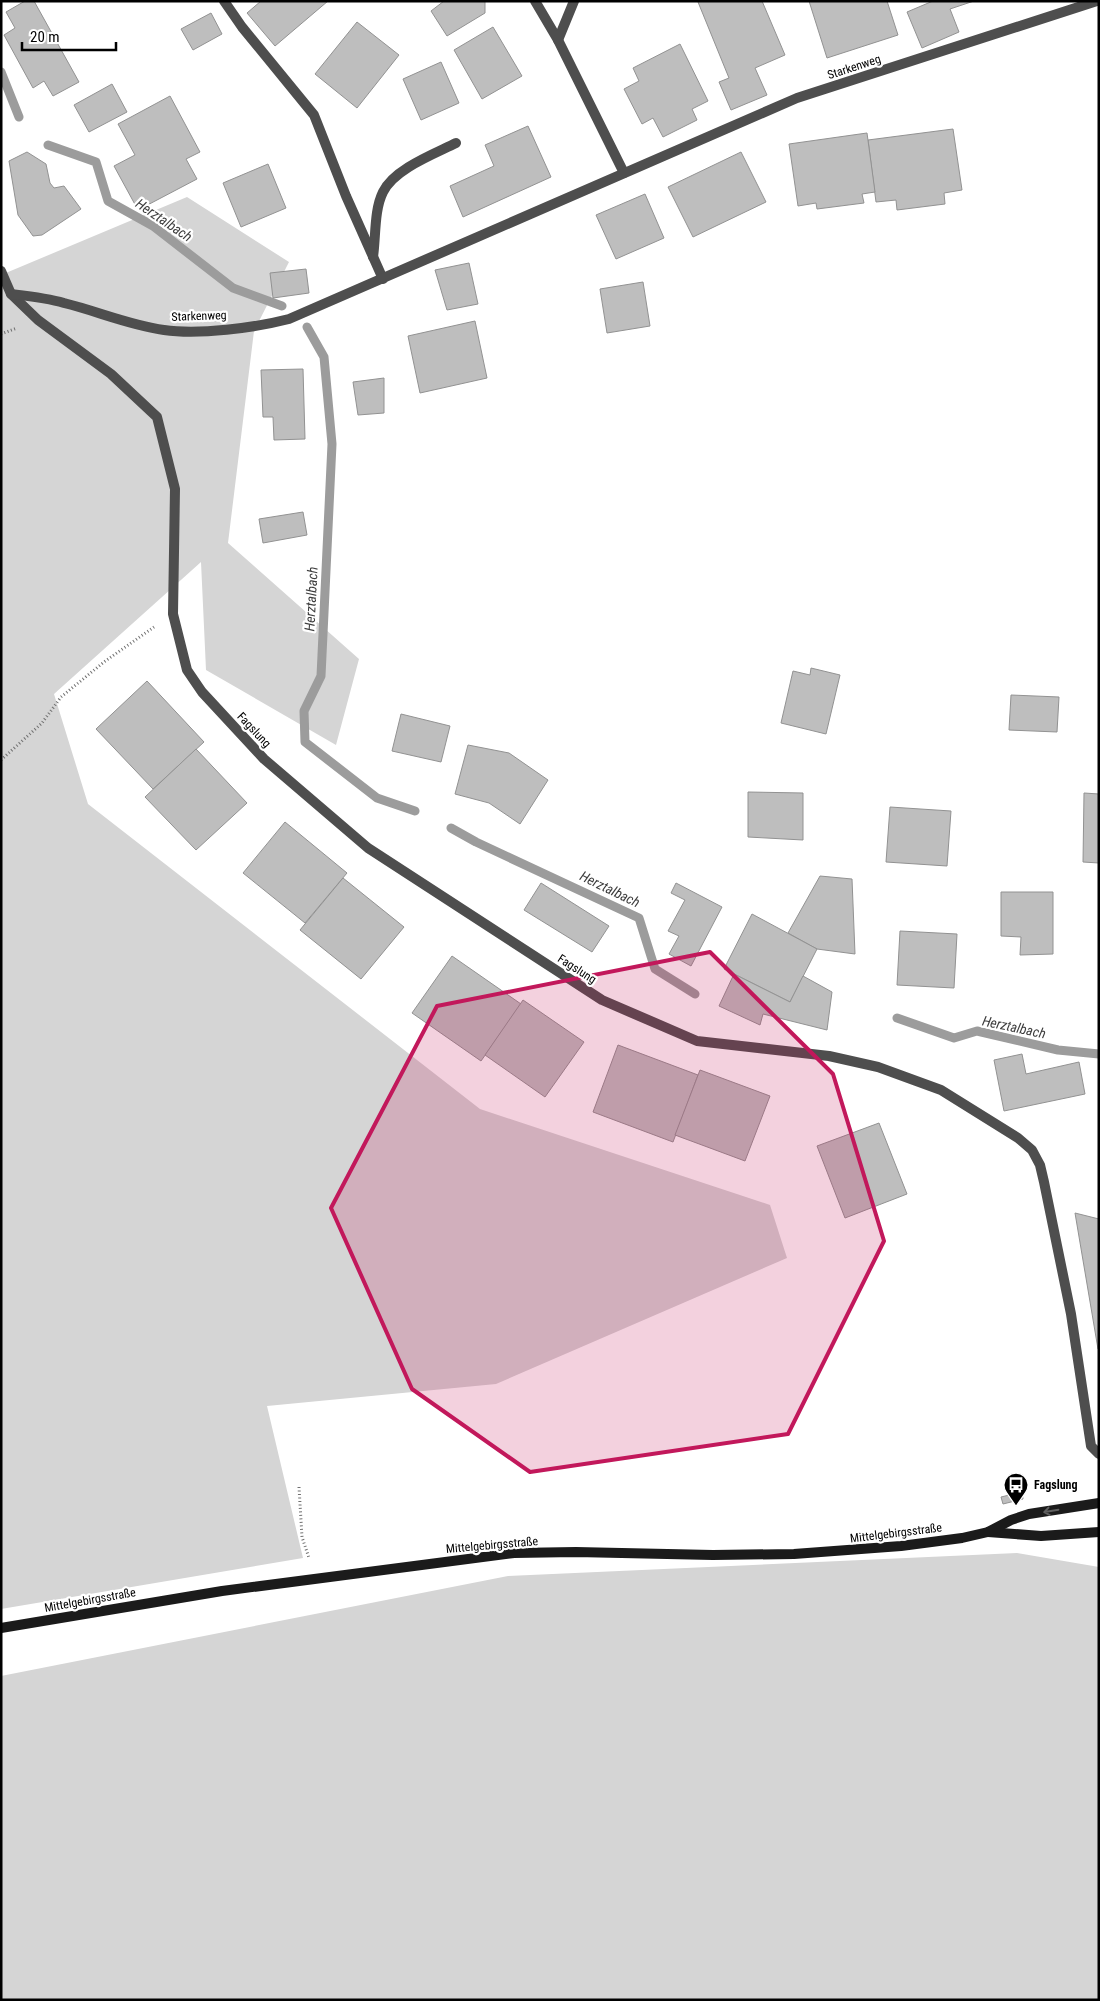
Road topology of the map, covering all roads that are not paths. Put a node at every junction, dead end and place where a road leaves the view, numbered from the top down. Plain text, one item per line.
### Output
1 (224, 1) edge
2 (535, 1) edge
3 (574, 1) edge
4 (1097, 1) edge
5 (558, 40) junction
6 (456, 143) dead end
7 (624, 173) junction
8 (373, 258) junction
9 (1, 271) edge
10 (383, 279) junction
11 (11, 294) junction
12 (1099, 1454) edge
13 (1099, 1503) edge
14 (988, 1532) junction
15 (1099, 1532) edge
16 (1, 1628) edge

1 - 8 street
2 - 5 street
3 - 5 street
4 - 7 street, Starkenweg
5 - 7 street
6 - 8 street
7 - 10 street, Starkenweg
8 - 10 street
9 - 11 street
10 - 11 street, Starkenweg
11 - 12 street, Fagslung
13 -> 14 main road, Mittelgebirgsstraße
14 - 15 main road, Mittelgebirgsstraße
14 - 16 main road, Mittelgebirgsstraße

